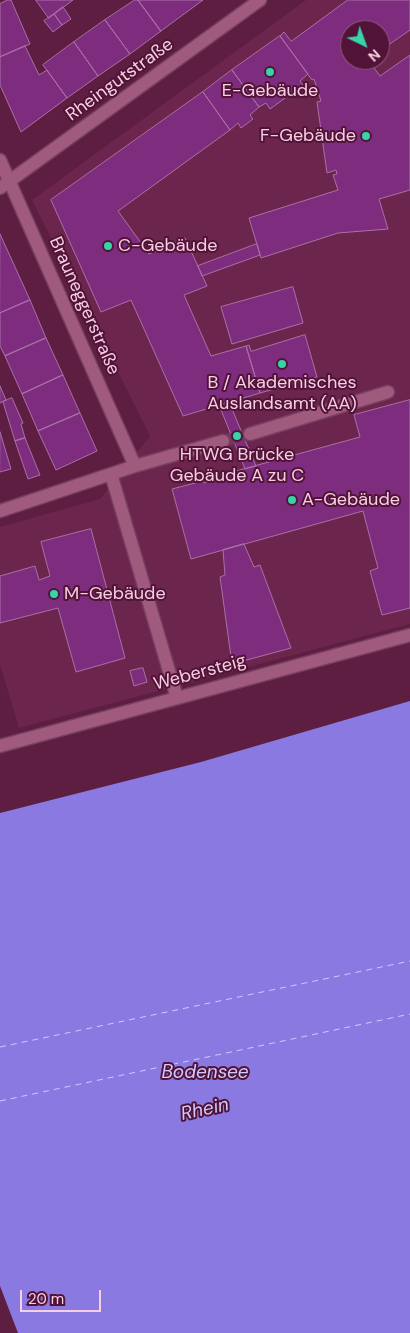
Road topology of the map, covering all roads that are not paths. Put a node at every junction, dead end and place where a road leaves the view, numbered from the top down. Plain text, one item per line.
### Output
1 (260, 0) edge
2 (245, 4) edge
3 (0, 160) edge
4 (5, 185) edge
5 (388, 392) dead end
6 (250, 434) tunnel mouth
7 (223, 441) tunnel mouth
8 (135, 466) junction
9 (111, 474) junction
10 (0, 511) edge
11 (410, 634) edge
12 (177, 698) junction
13 (0, 746) edge

1 - 2 street, Rheingutstraße
2 - 4 street, Rheingutstraße
3 - 4 street, Brauneggerstraße
4 - 8 street, Brauneggerstraße
5 - 6 street
7 - 8 street
8 - 9 street
9 - 10 street
9 - 12 street
11 - 12 street, Webersteig
12 - 13 street, Webersteig

